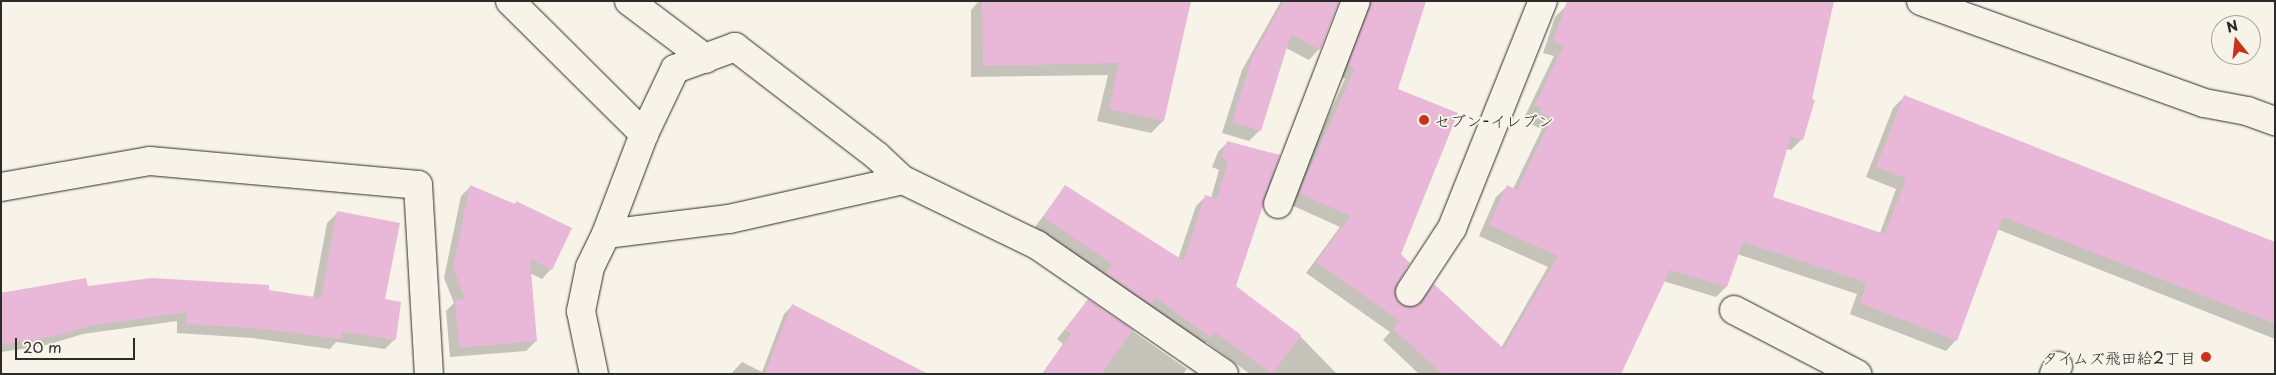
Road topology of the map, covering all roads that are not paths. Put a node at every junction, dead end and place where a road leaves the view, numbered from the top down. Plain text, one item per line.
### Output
1 (510, 1) edge
2 (628, 1) edge
3 (1356, 1) edge
4 (1542, 1) edge
5 (1921, 1) edge
6 (706, 59) junction
7 (2275, 121) edge
8 (644, 134) junction
9 (903, 180) junction
10 (1, 186) edge
11 (1278, 204) dead end
12 (606, 234) junction
13 (1410, 292) dead end
14 (1734, 310) dead end
15 (429, 374) edge
16 (594, 374) edge
17 (1224, 374) edge
18 (1857, 374) edge

1 - 8 street
2 - 6 street
3 - 11 street
4 - 13 street
5 - 7 street
6 - 8 street
6 - 9 street
8 - 12 street
9 - 12 street
9 - 17 street
10 - 15 street
12 - 16 street
14 - 18 street

